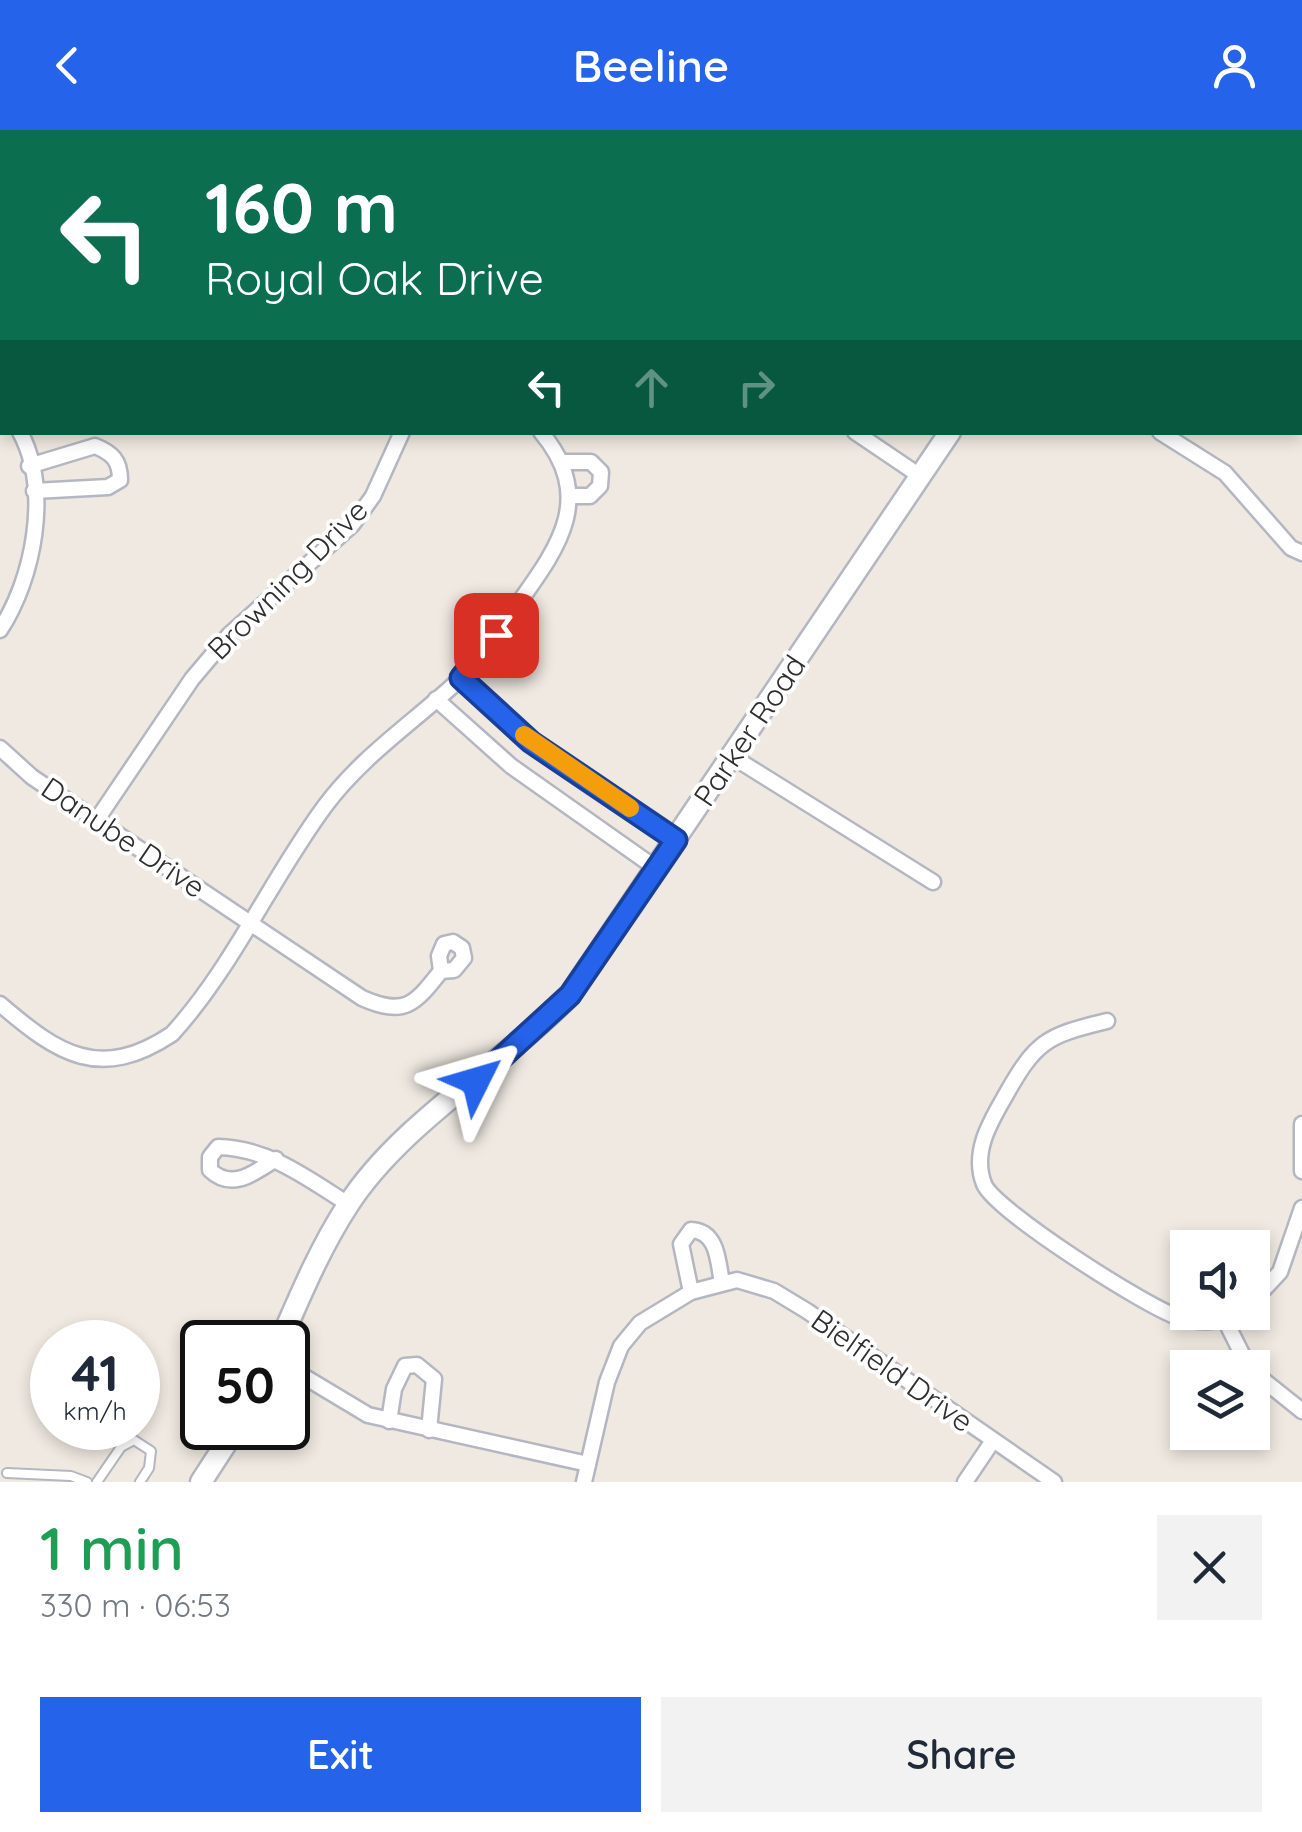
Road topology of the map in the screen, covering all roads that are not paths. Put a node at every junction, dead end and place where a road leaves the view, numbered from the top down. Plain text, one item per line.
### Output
1 (21, 435) edge
2 (401, 435) edge
3 (543, 435) edge
4 (860, 435) edge
5 (948, 435) edge
6 (1165, 435) edge
7 (561, 462) junction
8 (29, 466) junction
9 (920, 476) junction
10 (34, 490) junction
11 (569, 496) junction
12 (1302, 554) edge
13 (0, 630) edge
14 (461, 678) junction
15 (436, 699) junction
16 (0, 748) edge
17 (733, 757) junction
18 (96, 821) junction
19 (676, 840) junction
20 (656, 868) junction
21 (933, 882) dead end
22 (250, 922) junction
23 (441, 970) dead end
24 (0, 1004) edge
25 (1107, 1021) dead end
26 (1302, 1124) edge
27 (276, 1159) dead end
28 (1302, 1171) edge
29 (348, 1204) junction
30 (1302, 1208) edge
31 (722, 1283) junction
32 (1270, 1283) edge
33 (690, 1292) junction
34 (1170, 1314) edge
35 (289, 1320) edge
36 (310, 1381) edge
37 (1270, 1385) edge
38 (1302, 1411) edge
39 (389, 1421) junction
40 (428, 1430) junction
41 (992, 1442) junction
42 (221, 1450) edge
43 (588, 1464) junction
44 (7, 1473) dead end
45 (87, 1482) edge
46 (98, 1482) edge
47 (140, 1482) edge
48 (200, 1482) edge
49 (584, 1482) edge
50 (965, 1482) edge
51 (1054, 1482) edge

1 - 8 street
2 - 18 street, Browning Drive
3 - 7 street
4 - 9 street
5 - 9 main road, Parker Road
6 - 12 street
7 - 11 street
7 - 11 street
8 - 10 street
8 - 10 street
9 - 17 main road, Parker Road
10 - 13 street
11 - 14 street
14 - 15 street
14 - 19 street
15 - 20 street
15 - 22 street
16 - 18 street, Danube Drive
17 - 19 main road, Parker Road
17 - 21 street
18 - 22 street, Danube Drive
19 - 20 main road, Parker Road
20 - 29 main road, Parker Road
22 - 23 street, Danube Drive
22 - 24 street
25 - 34 street
26 - 28 street
27 - 29 street
29 - 35 main road, Parker Road
30 - 32 street
31 - 33 street, Bielfield Drive
31 - 33 street
31 - 41 street, Bielfield Drive
33 - 43 street, Bielfield Drive
36 - 39 street
37 - 38 street
39 - 40 street
39 - 40 street
40 - 43 street
41 - 50 street
41 - 51 street, Bielfield Drive
42 - 48 main road
43 - 49 street, Bielfield Drive
44 - 45 lane
46 - 47 lane

